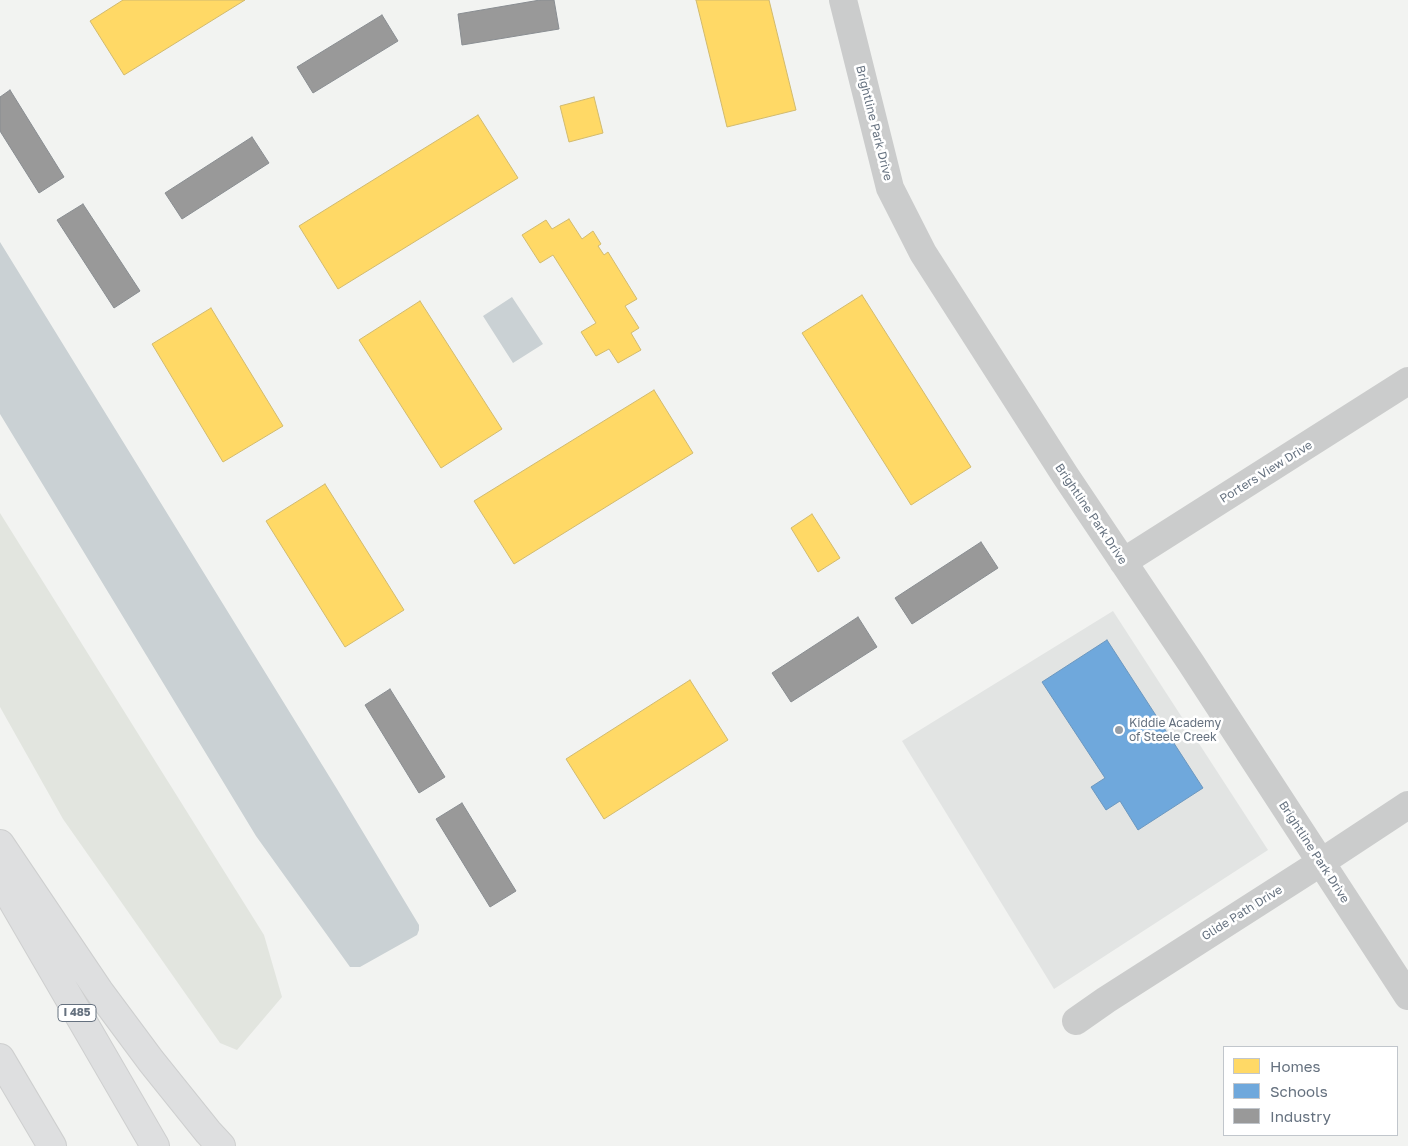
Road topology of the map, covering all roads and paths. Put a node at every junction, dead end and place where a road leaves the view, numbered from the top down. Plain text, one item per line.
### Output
1 (843, 0) edge
2 (1408, 382) edge
3 (1123, 562) junction
4 (1408, 805) edge
5 (0, 844) edge
6 (1320, 863) junction
7 (0, 879) edge
8 (1408, 996) edge
9 (1076, 1021) dead end
10 (0, 1058) edge
11 (52, 1146) edge
12 (155, 1146) edge
13 (221, 1146) edge

1 - 3 street, Brightline Park Drive
2 - 3 street, Porters View Drive
3 - 6 street, Brightline Park Drive
4 - 6 street, Glide Path Drive
5 - 13 highway
6 - 8 street, Brightline Park Drive
6 - 9 street, Glide Path Drive
7 - 12 highway, I 485
10 - 11 highway

